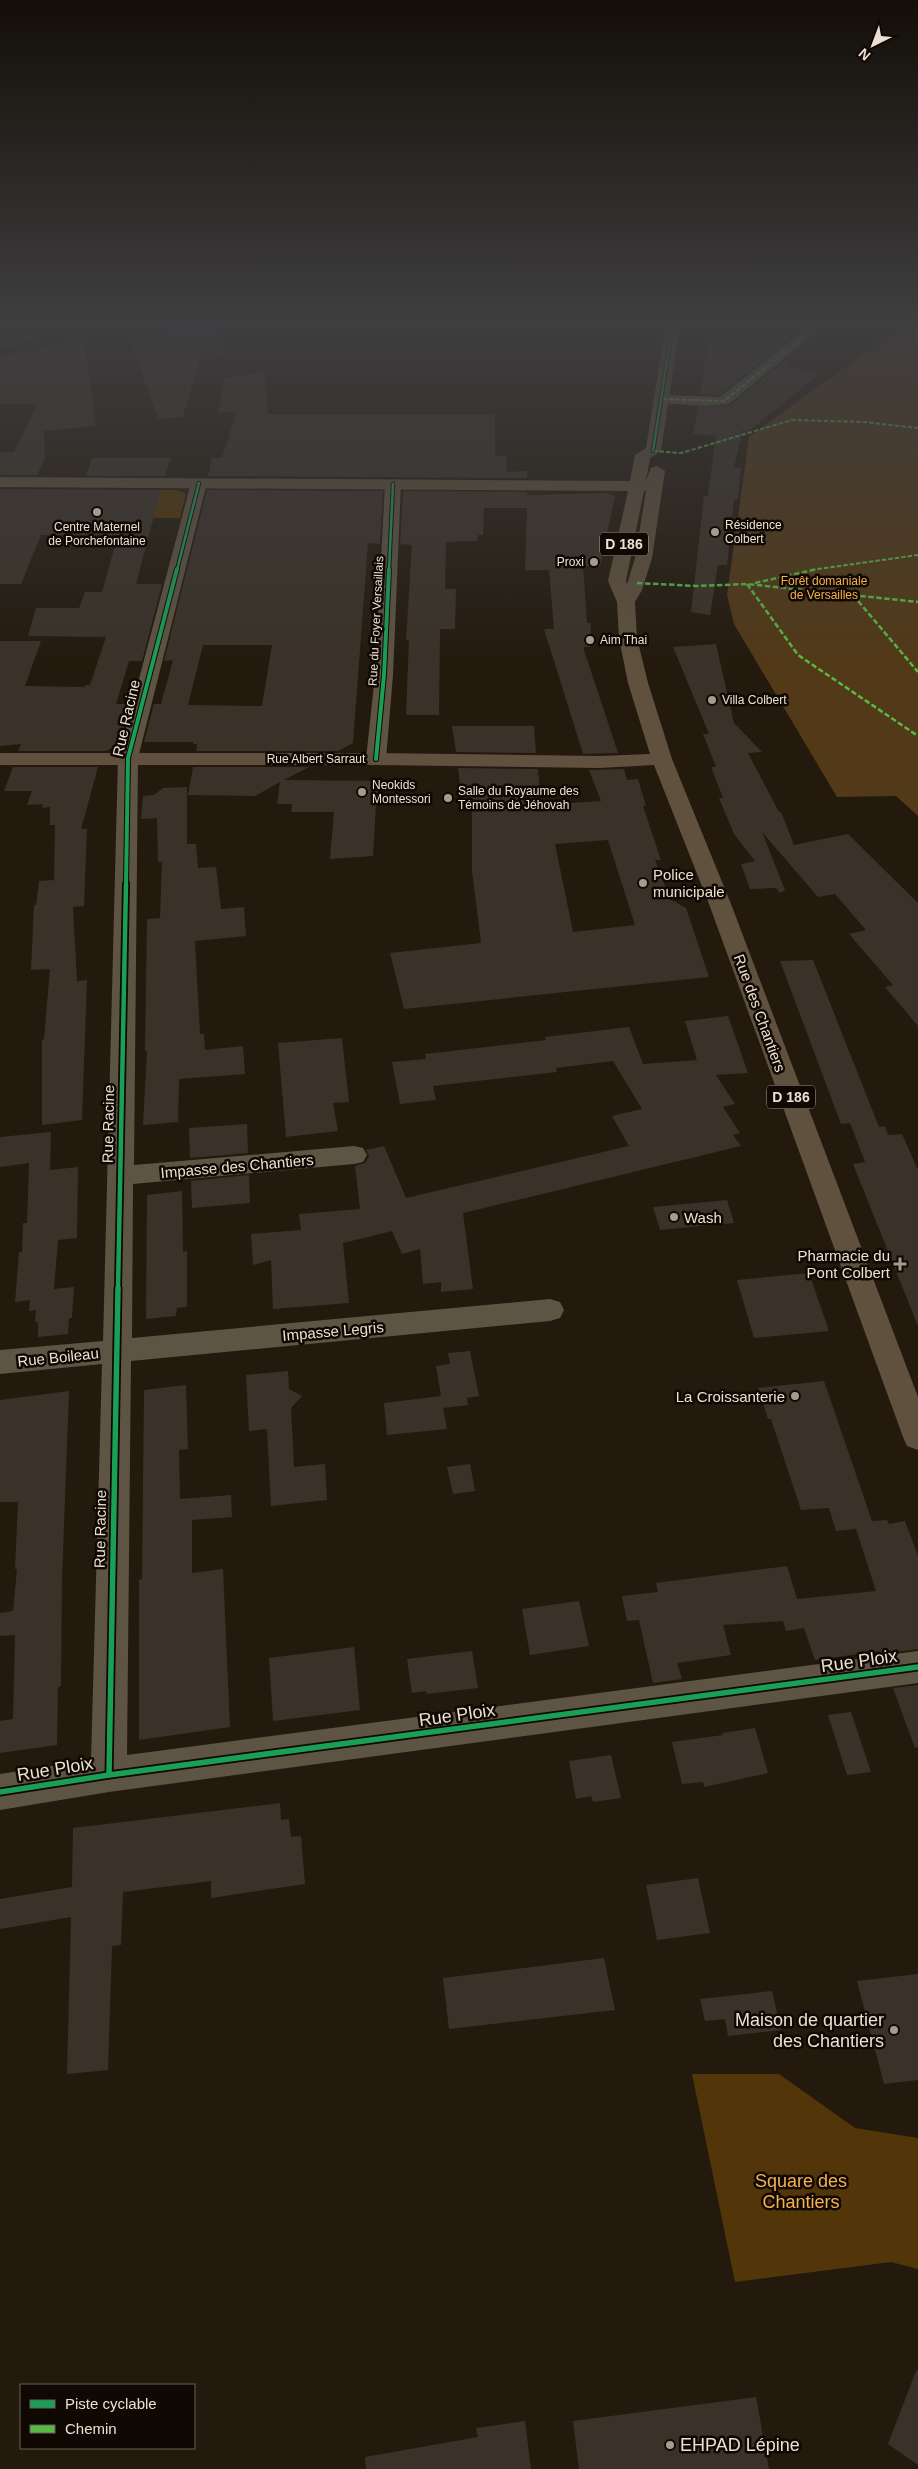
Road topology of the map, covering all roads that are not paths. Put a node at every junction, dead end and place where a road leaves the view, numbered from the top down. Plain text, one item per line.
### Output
1 (655, 438) edge
2 (653, 451) junction
3 (199, 483) junction
4 (393, 484) junction
5 (1, 485) edge
6 (636, 486) junction
7 (654, 486) junction
8 (626, 602) junction
9 (128, 758) junction
10 (0, 759) edge
11 (376, 759) junction
12 (662, 759) junction
13 (354, 1155) dead end
14 (119, 1176) junction
15 (550, 1310) dead end
16 (115, 1351) junction
17 (0, 1362) edge
18 (918, 1437) edge
19 (918, 1668) edge
20 (109, 1775) junction
21 (0, 1792) edge

1 - 2 main road, D 186
2 - 6 main road, D 186
2 - 7 main road, D 186
3 - 4 main road
3 - 5 main road
3 - 9 street, Rue Racine
4 - 6 main road
4 - 11 street, Rue du Foyer Versaillais
6 - 7 main road
6 - 8 main road, D 186
7 - 8 main road, D 186
8 - 12 main road, D 186
9 - 10 main road, Rue Albert Sarraut
9 - 11 main road, Rue Albert Sarraut
9 - 14 street, Rue Racine
11 - 12 main road, Rue Albert Sarraut
12 - 18 main road, Rue des Chantiers / D 186
13 - 14 street, Impasse des Chantiers
14 - 16 street, Rue Racine
15 - 16 street, Impasse Legris
16 - 17 street, Rue Boileau
16 - 20 street, Rue Racine
19 - 20 street, Rue Ploix
20 - 21 street, Rue Ploix

